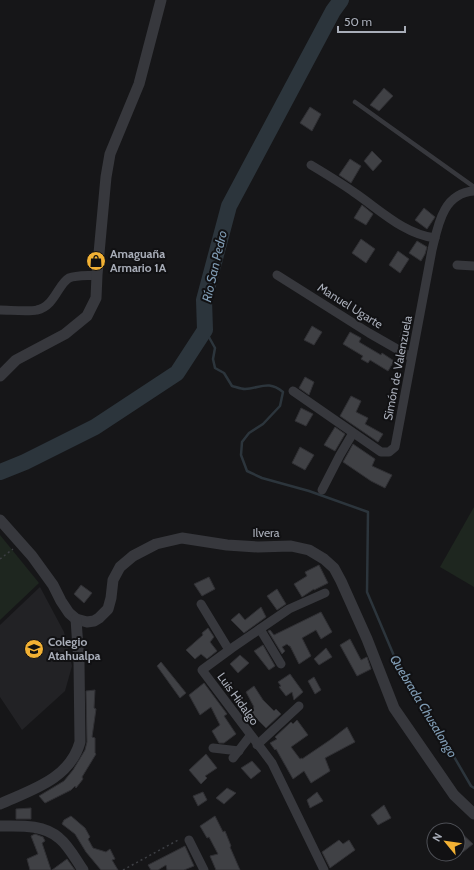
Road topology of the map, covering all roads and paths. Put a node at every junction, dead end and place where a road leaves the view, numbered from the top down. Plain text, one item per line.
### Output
1 (161, 0) edge
2 (355, 102) dead end
3 (311, 165) dead end
4 (474, 188) edge
5 (474, 192) edge
6 (435, 238) junction
7 (457, 265) dead end
8 (474, 266) edge
9 (97, 275) junction
10 (277, 275) dead end
11 (0, 310) edge
12 (411, 357) junction
13 (0, 376) edge
14 (293, 391) dead end
15 (353, 433) junction
16 (322, 490) dead end
17 (0, 520) edge
18 (21, 543) junction
19 (0, 559) edge
20 (325, 593) dead end
21 (201, 604) dead end
22 (76, 619) junction
23 (260, 629) junction
24 (229, 650) junction
25 (281, 664) dead end
26 (299, 706) dead end
27 (250, 736) junction
28 (257, 744) junction
29 (213, 748) dead end
30 (239, 751) junction
31 (233, 758) dead end
32 (0, 804) edge
33 (474, 814) edge
34 (0, 826) edge
35 (189, 840) joint
36 (321, 869) edge
37 (83, 870) edge
38 (123, 870) edge
39 (204, 870) edge

1 - 9 street
2 - 4 lane
3 - 6 street
5 - 6 street, Simón de Valenzuela
6 - 12 street, Simón de Valenzuela
7 - 8 street
9 - 11 street
9 - 13 street
10 - 12 street, Manuel Ugarte
12 - 15 street, Simón de Valenzuela
14 - 15 street, Simón de Valenzuela
15 - 16 street
17 - 18 street
18 - 19 path
18 - 22 street
20 - 23 street, Luis Hidalgo
21 - 24 street
22 - 32 street
22 - 33 street, Ilvera
23 - 24 street, Luis Hidalgo
23 - 25 street
24 - 27 street, Luis Hidalgo
26 - 28 street
27 - 28 street, Luis Hidalgo
27 - 30 street
28 - 36 street, Luis Hidalgo
29 - 30 street
30 - 31 street
34 - 37 street
35 - 38 path
35 - 39 street

